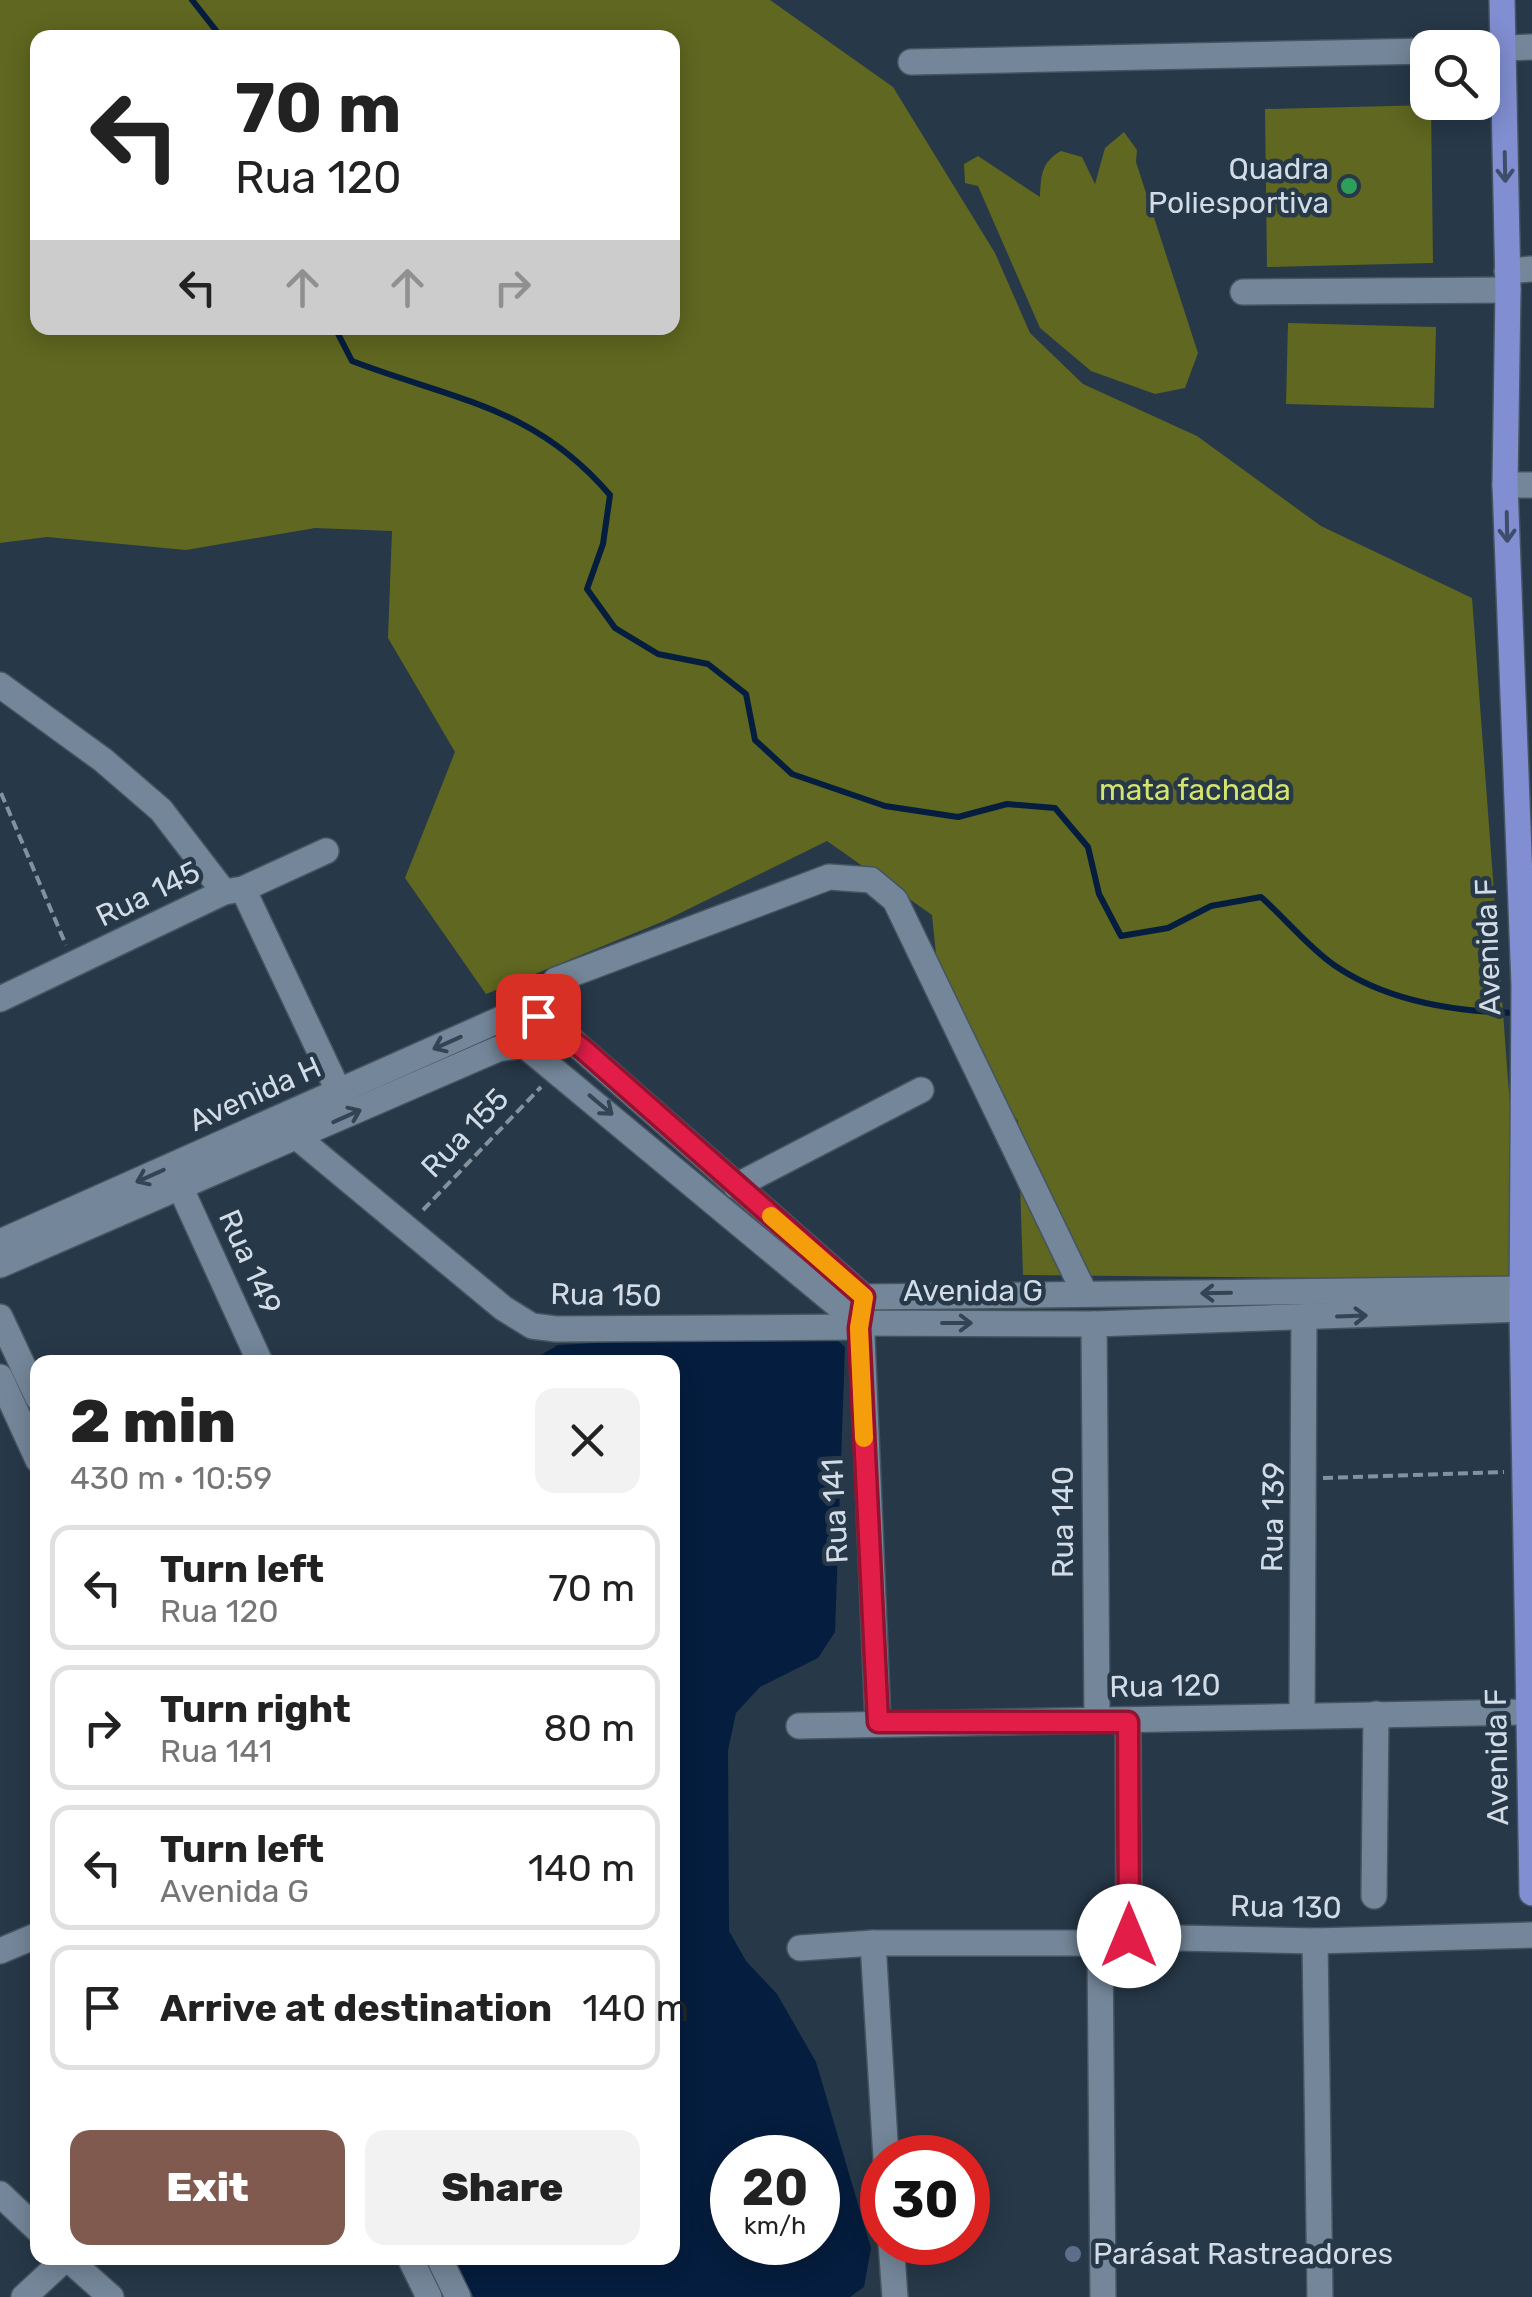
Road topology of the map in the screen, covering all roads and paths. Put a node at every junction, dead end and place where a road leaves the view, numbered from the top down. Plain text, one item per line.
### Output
1 (1502, 0) edge
2 (1496, 30) edge
3 (1532, 48) edge
4 (1500, 49) edge
5 (1410, 50) edge
6 (911, 62) dead end
7 (1499, 120) edge
8 (1516, 277) edge
9 (1242, 292) dead end
10 (1506, 485) junction
11 (1532, 485) edge
12 (0, 684) edge
13 (1, 793) edge
14 (326, 851) dead end
15 (234, 890) junction
16 (76, 966) junction
17 (0, 999) edge
18 (538, 1016) junction
19 (524, 1045) junction
20 (558, 1069) junction
21 (921, 1090) dead end
22 (339, 1092) junction
23 (298, 1138) junction
24 (736, 1186) junction
25 (181, 1189) junction
26 (406, 1228) junction
27 (0, 1242) edge
28 (0, 1265) edge
29 (1085, 1294) junction
30 (1523, 1299) junction
31 (861, 1316) junction
32 (0, 1317) edge
33 (1304, 1318) junction
34 (1094, 1324) junction
35 (257, 1355) edge
36 (0, 1377) edge
37 (30, 1381) edge
38 (30, 1443) edge
39 (1528, 1471) junction
40 (1306, 1478) junction
41 (1530, 1712) edge
42 (1376, 1714) junction
43 (1302, 1715) junction
44 (1096, 1720) junction
45 (878, 1722) junction
46 (1128, 1722) junction
47 (799, 1726) dead end
48 (1532, 1893) edge
49 (1374, 1896) dead end
50 (1129, 1936) junction
51 (1532, 1936) edge
52 (30, 1938) edge
53 (1315, 1941) junction
54 (873, 1942) junction
55 (1100, 1943) junction
56 (800, 1948) dead end
57 (0, 1951) edge
58 (885, 2135) edge
59 (0, 2194) edge
60 (30, 2222) edge
61 (58, 2265) edge
62 (74, 2265) edge
63 (413, 2265) edge
64 (442, 2265) edge
65 (893, 2265) edge
66 (24, 2297) edge
67 (111, 2297) edge
68 (429, 2297) edge
69 (458, 2297) edge
70 (895, 2297) edge
71 (1103, 2297) edge
72 (1320, 2297) edge

1 - 2 main road, Avenida F
3 - 4 street
5 - 6 street
7 -> 8 main road, Avenida F
8 - 9 street
8 - 10 main road, Avenida F
10 - 11 street
10 -> 30 main road, Avenida F
12 - 15 street
13 - 16 path
14 - 15 street, Rua 145
15 - 16 street, Rua 145
15 - 22 street
16 - 17 street, Rua 145
18 - 19 street
18 -> 22 street, Avenida H
18 - 24 street, Avenida G
18 - 29 street
19 - 20 street
23 -> 19 street, Avenida H
20 - 26 path, Rua 155
20 -> 31 street
21 - 24 street
22 -> 27 street, Avenida H
23 - 25 street, Avenida H
23 - 26 street, Rua 150
24 - 31 street, Avenida G
25 - 28 street, Avenida H
25 - 35 street, Rua 149
26 - 31 street, Rua 150
30 -> 29 street, Avenida G
29 - 31 street, Avenida G
33 -> 30 street, Avenida G
30 - 39 main road, Avenida F
31 -> 34 street, Avenida G
31 - 45 street, Rua 141
32 - 37 street
33 - 34 street, Avenida G
33 - 40 street, Rua 139
34 - 44 street, Rua 140
36 - 38 street
39 - 40 path
39 - 41 main road, Avenida F
40 - 43 street, Rua 139
41 - 42 street, Rua 120
41 - 48 main road, Avenida F
42 - 43 street, Rua 120
42 - 49 street
43 - 46 street, Rua 120
44 - 45 street, Rua 120
44 - 46 street, Rua 120
45 - 47 street, Rua 120
46 - 50 street
50 - 53 street, Rua 130
50 - 55 street, Rua 130
51 - 53 street, Rua 130
52 - 57 street
53 - 72 street
54 - 55 street, Rua 130
54 - 56 street, Rua 130
54 - 58 street
55 - 71 street
59 - 60 street
61 - 66 street
62 - 67 street
63 - 68 street
64 - 69 street
65 - 70 street

